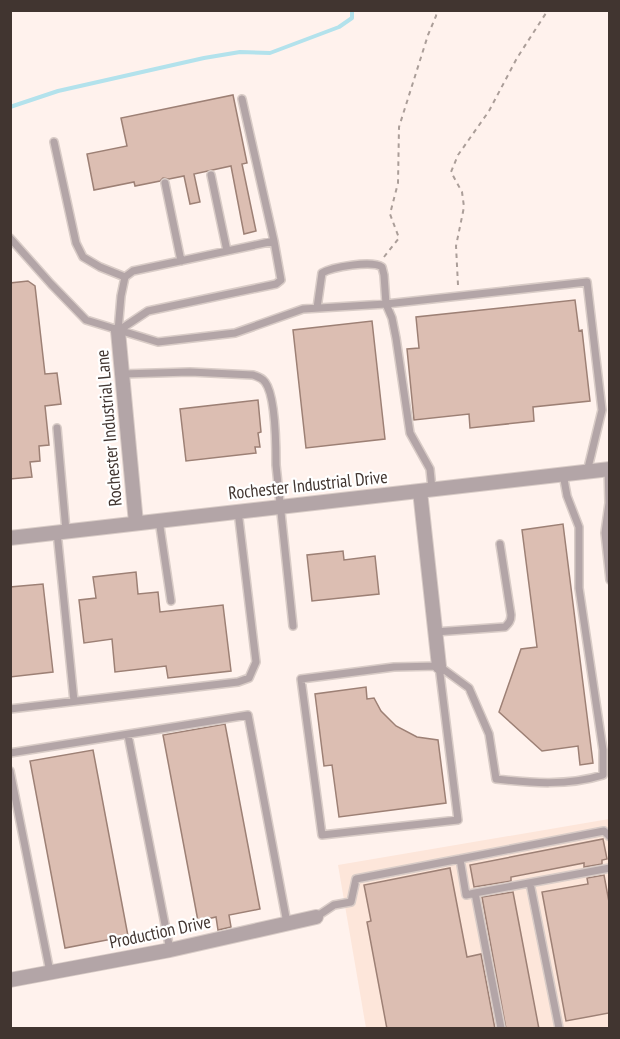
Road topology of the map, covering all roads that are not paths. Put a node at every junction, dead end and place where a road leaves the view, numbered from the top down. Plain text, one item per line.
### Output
1 (242, 99) dead end
2 (54, 142) dead end
3 (211, 175) dead end
4 (165, 183) dead end
5 (10, 238) edge
6 (274, 241) junction
7 (227, 251) junction
8 (181, 261) junction
9 (125, 277) junction
10 (386, 304) junction
11 (317, 308) junction
12 (118, 330) junction
13 (122, 374) junction
14 (57, 428) dead end
15 (609, 469) edge
16 (587, 472) junction
17 (564, 474) junction
18 (426, 490) junction
19 (280, 507) junction
20 (238, 511) junction
21 (159, 520) junction
22 (136, 523) junction
23 (62, 531) junction
24 (10, 538) edge
25 (500, 544) dead end
26 (609, 580) edge
27 (171, 601) dead end
28 (293, 626) dead end
29 (435, 633) junction
30 (439, 666) junction
31 (74, 701) junction
32 (10, 709) edge
33 (128, 735) junction
34 (10, 753) edge
35 (10, 771) edge
36 (609, 837) edge
37 (460, 859) junction
38 (609, 868) edge
39 (531, 883) junction
40 (475, 893) junction
41 (316, 917) joint
42 (287, 923) junction
43 (170, 950) junction
44 (50, 972) junction
45 (10, 980) edge
46 (501, 1029) edge
47 (559, 1029) edge

1 - 6 lane
2 - 9 lane
3 - 7 lane
4 - 8 lane
5 - 12 lane
6 - 7 lane
6 - 12 lane
7 - 8 lane
8 - 9 lane
9 - 12 lane
10 - 11 lane
10 - 11 lane
10 - 16 lane
10 - 18 lane
11 - 12 lane
12 - 13 street, Rochester Industrial Lane
13 - 19 lane
13 - 22 street, Rochester Industrial Lane
14 - 23 lane
15 - 16 street, Rochester Industrial Drive
15 - 26 lane
16 - 17 street, Rochester Industrial Drive
17 - 18 street, Rochester Industrial Drive
17 - 30 lane
18 - 19 street, Rochester Industrial Drive
18 - 29 street
19 - 20 street, Rochester Industrial Drive
19 - 28 lane
20 - 21 street, Rochester Industrial Drive
20 - 31 lane
21 - 22 street, Rochester Industrial Drive
21 - 27 lane
22 - 23 street, Rochester Industrial Drive
23 - 24 street, Rochester Industrial Drive
23 - 31 lane
25 - 29 lane
29 - 30 street
30 - 30 lane
31 - 32 lane
33 - 34 lane
33 - 42 lane
33 - 43 lane
35 - 44 lane
36 - 37 lane
37 - 40 lane
37 - 41 lane
38 - 39 lane
39 - 40 lane
39 - 47 lane
40 - 46 lane
41 - 42 street, Production Drive
42 - 43 street, Production Drive
43 - 44 street, Production Drive
44 - 45 street, Production Drive

